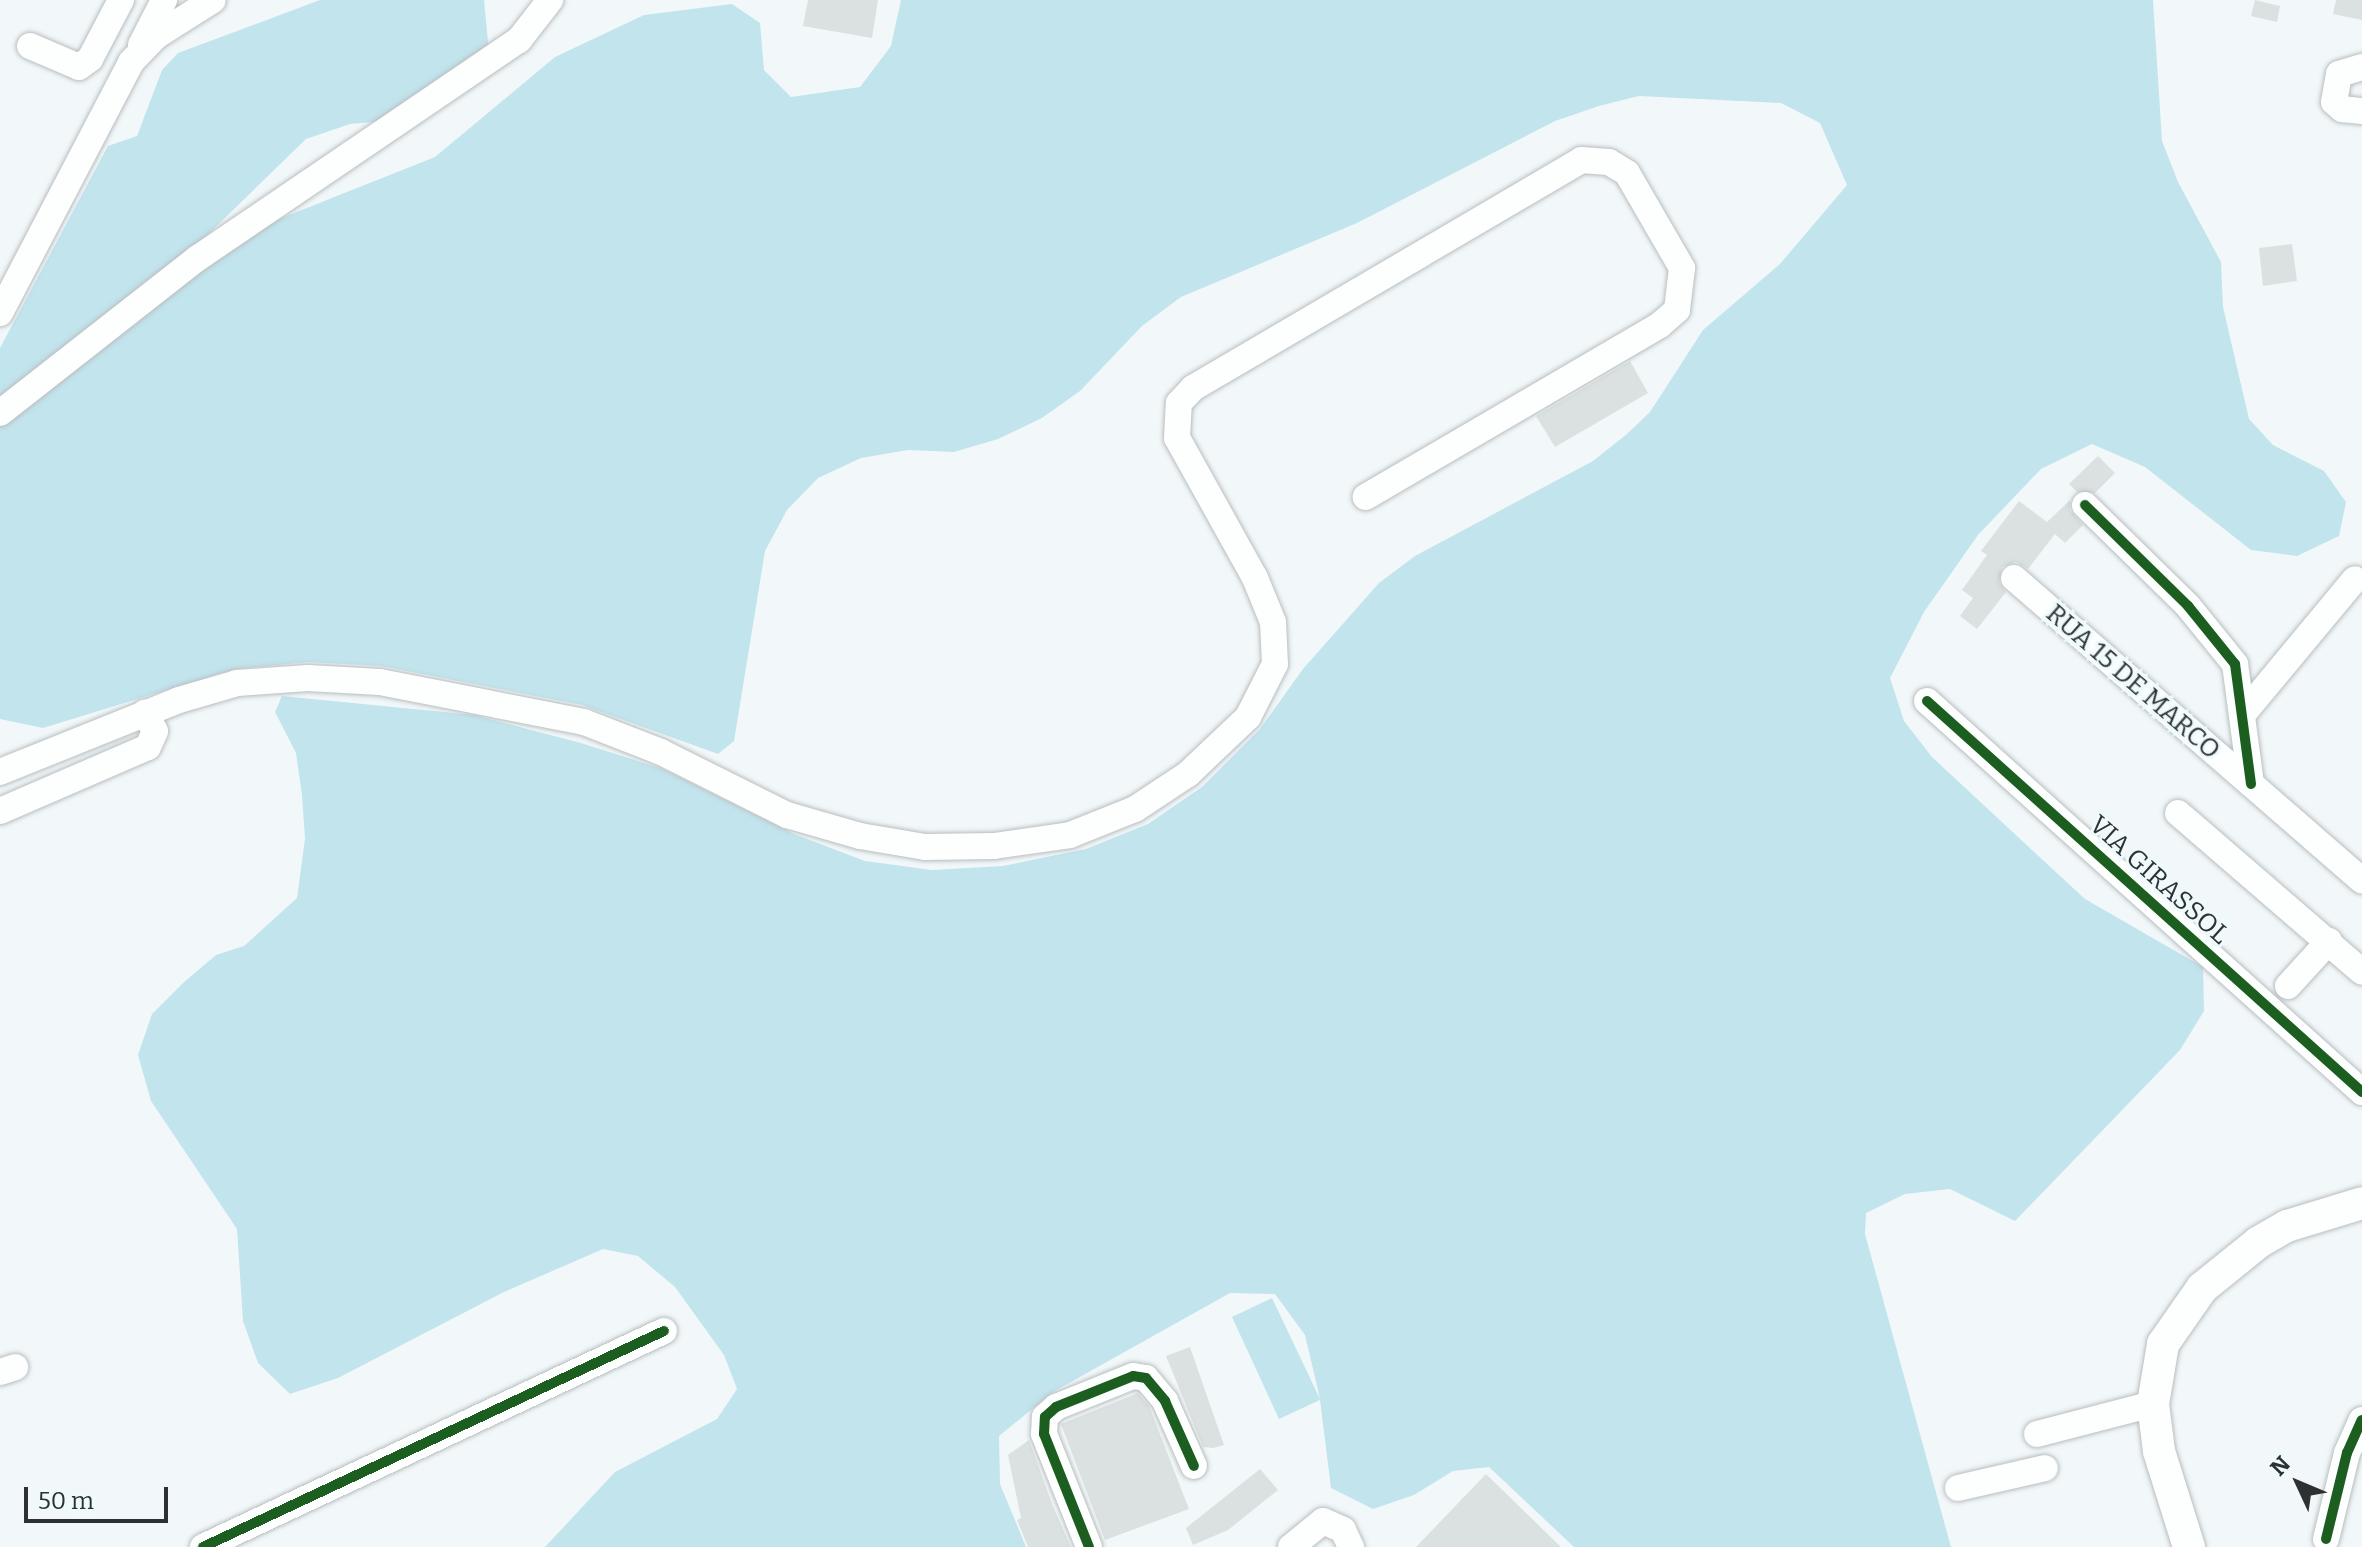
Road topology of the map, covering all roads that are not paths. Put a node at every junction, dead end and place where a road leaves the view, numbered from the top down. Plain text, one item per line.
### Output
1 (121, 0) edge
2 (164, 0) edge
3 (213, 0) edge
4 (550, 0) edge
5 (30, 46) dead end
6 (131, 62) junction
7 (2362, 67) edge
8 (2362, 111) edge
9 (0, 313) edge
10 (0, 413) edge
11 (1366, 497) dead end
12 (2085, 505) dead end
13 (2014, 578) dead end
14 (2355, 579) dead end
15 (1927, 701) dead end
16 (145, 713) junction
17 (2243, 714) junction
18 (1, 770) edge
19 (2251, 784) junction
20 (0, 811) edge
21 (2178, 813) dead end
22 (2362, 880) edge
23 (2329, 941) junction
24 (2362, 972) edge
25 (2288, 986) dead end
26 (2362, 1092) edge
27 (2362, 1203) edge
28 (664, 1331) dead end
29 (2153, 1404) junction
30 (2362, 1420) edge
31 (2037, 1434) dead end
32 (1194, 1466) dead end
33 (2045, 1468) dead end
34 (1958, 1488) dead end
35 (2326, 1539) dead end
36 (203, 1547) edge
37 (1089, 1547) edge
38 (1291, 1547) edge
39 (1351, 1547) edge
40 (2189, 1547) edge

1 - 5 street
2 - 6 street
3 - 6 street
4 - 10 street
6 - 9 street
7 - 8 street
11 - 16 street
12 - 17 street
13 - 19 street, RUA 15 DE MARCO
14 - 17 street
15 - 26 street, VIA GIRASSOL
16 - 18 street
16 - 20 street
17 - 19 street
19 - 22 street, RUA 15 DE MARCO
21 - 23 street
23 - 24 street
23 - 25 street
27 - 29 main road
28 - 36 street
29 - 31 street
29 - 40 main road
30 - 35 street
32 - 37 street
33 - 34 street
38 - 39 street

